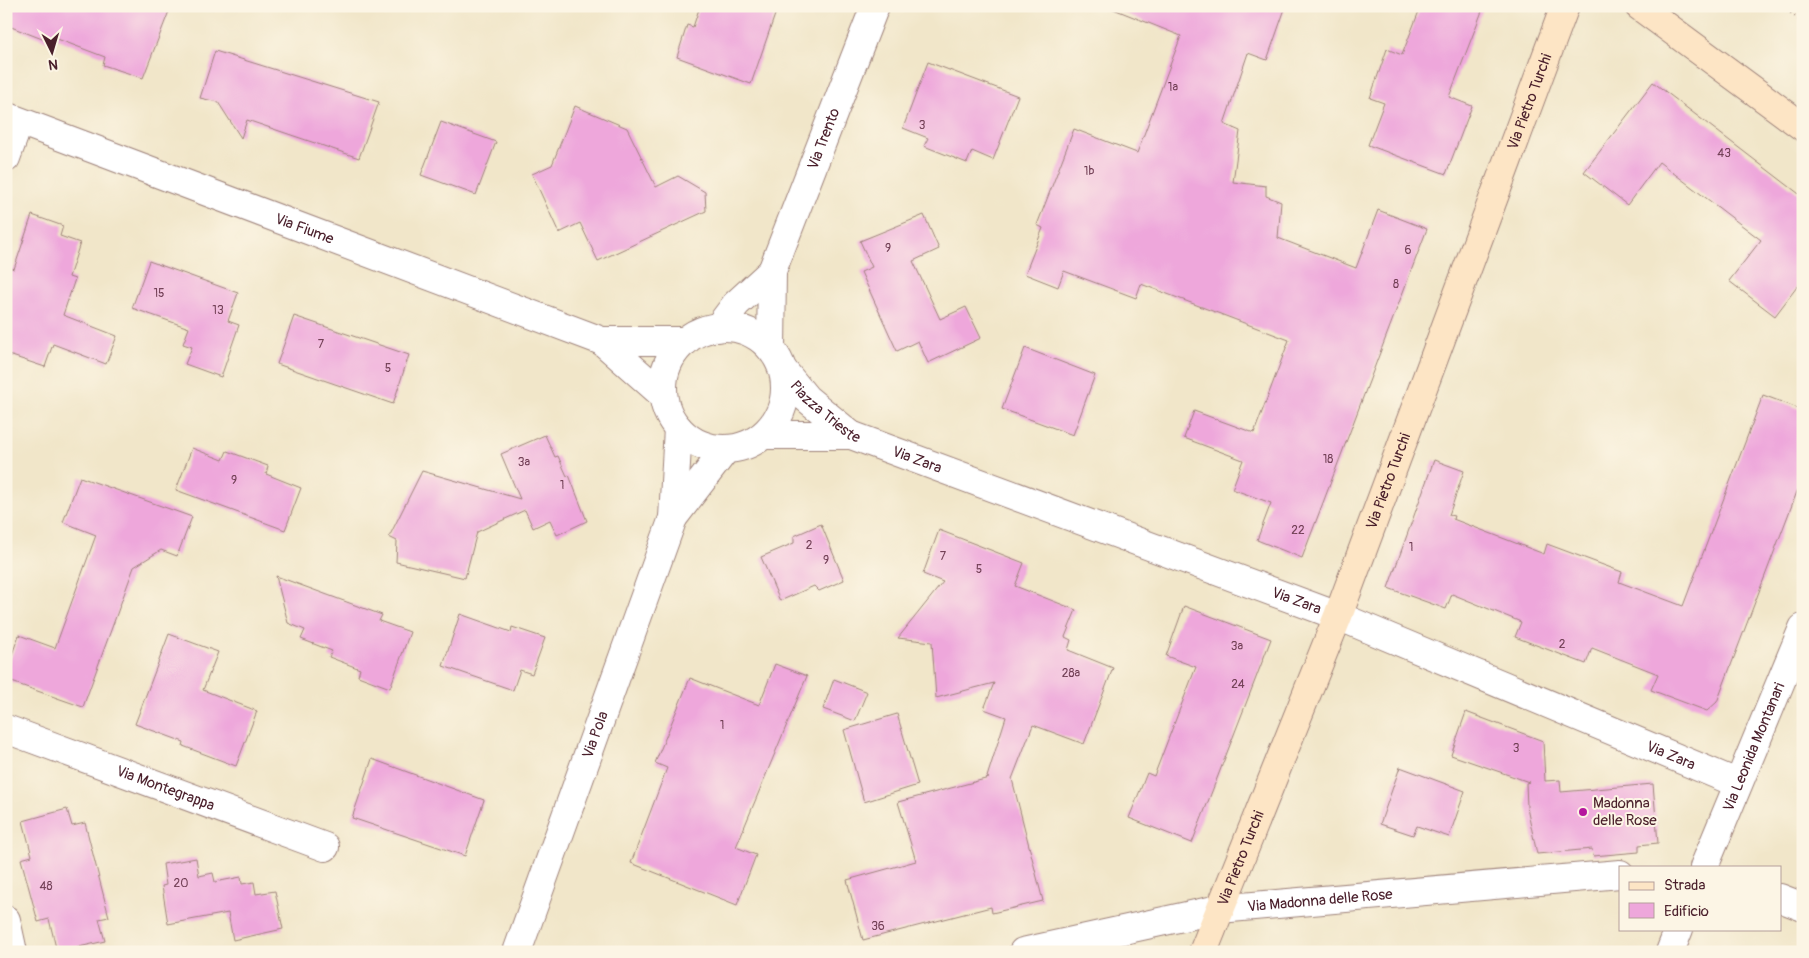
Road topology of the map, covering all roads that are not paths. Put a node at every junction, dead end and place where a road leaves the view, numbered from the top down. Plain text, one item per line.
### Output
1 (875, 6) edge
2 (1565, 6) edge
3 (1639, 6) edge
4 (13, 119) edge
5 (1803, 127) edge
6 (6, 158) edge
7 (772, 271) junction
8 (718, 328) junction
9 (602, 341) junction
10 (686, 341) junction
11 (777, 359) junction
12 (663, 395) junction
13 (678, 428) junction
14 (764, 434) junction
15 (851, 435) junction
16 (726, 449) junction
17 (673, 518) junction
18 (1338, 616) junction
19 (1803, 628) edge
20 (6, 729) edge
21 (1737, 783) junction
22 (325, 847) dead end
23 (1704, 866) edge
24 (1619, 874) edge
25 (1782, 899) edge
26 (1803, 908) edge
27 (1219, 909) junction
28 (6, 920) edge
29 (1679, 930) edge
30 (13, 952) edge
31 (517, 952) edge
32 (1023, 952) edge
33 (1203, 952) edge
34 (1670, 952) edge

1 - 7 street, Via Trento
2 - 18 street, Via Pietro Turchi
3 - 5 street
4 - 6 street
4 - 9 street, Via Fiume
7 - 8 street
7 - 11 street, Piazza Trieste
8 - 10 street, Piazza Trieste
8 - 11 street, Piazza Trieste
9 - 10 street, Piazza Trieste
9 - 12 street, Piazza Trieste
10 - 12 street, Piazza Trieste
11 - 14 street, Piazza Trieste
11 - 15 street, Piazza Trieste
12 - 13 street, Piazza Trieste
13 - 16 street, Piazza Trieste
13 - 17 street
14 - 15 street, Piazza Trieste
14 - 16 street, Piazza Trieste
15 - 18 street, Via Zara
16 - 17 street
17 - 31 street, Via Pola
18 - 21 street, Via Zara
18 - 27 street, Via Pietro Turchi
19 - 21 street, Via Leonida Montanari
20 - 22 street, Via Montegrappa
21 - 23 street, Via Leonida Montanari
24 - 27 street, Via Madonna delle Rose
25 - 26 street
27 - 32 street, Via Madonna delle Rose
27 - 33 street, Via Pietro Turchi
28 - 30 street
29 - 34 street

